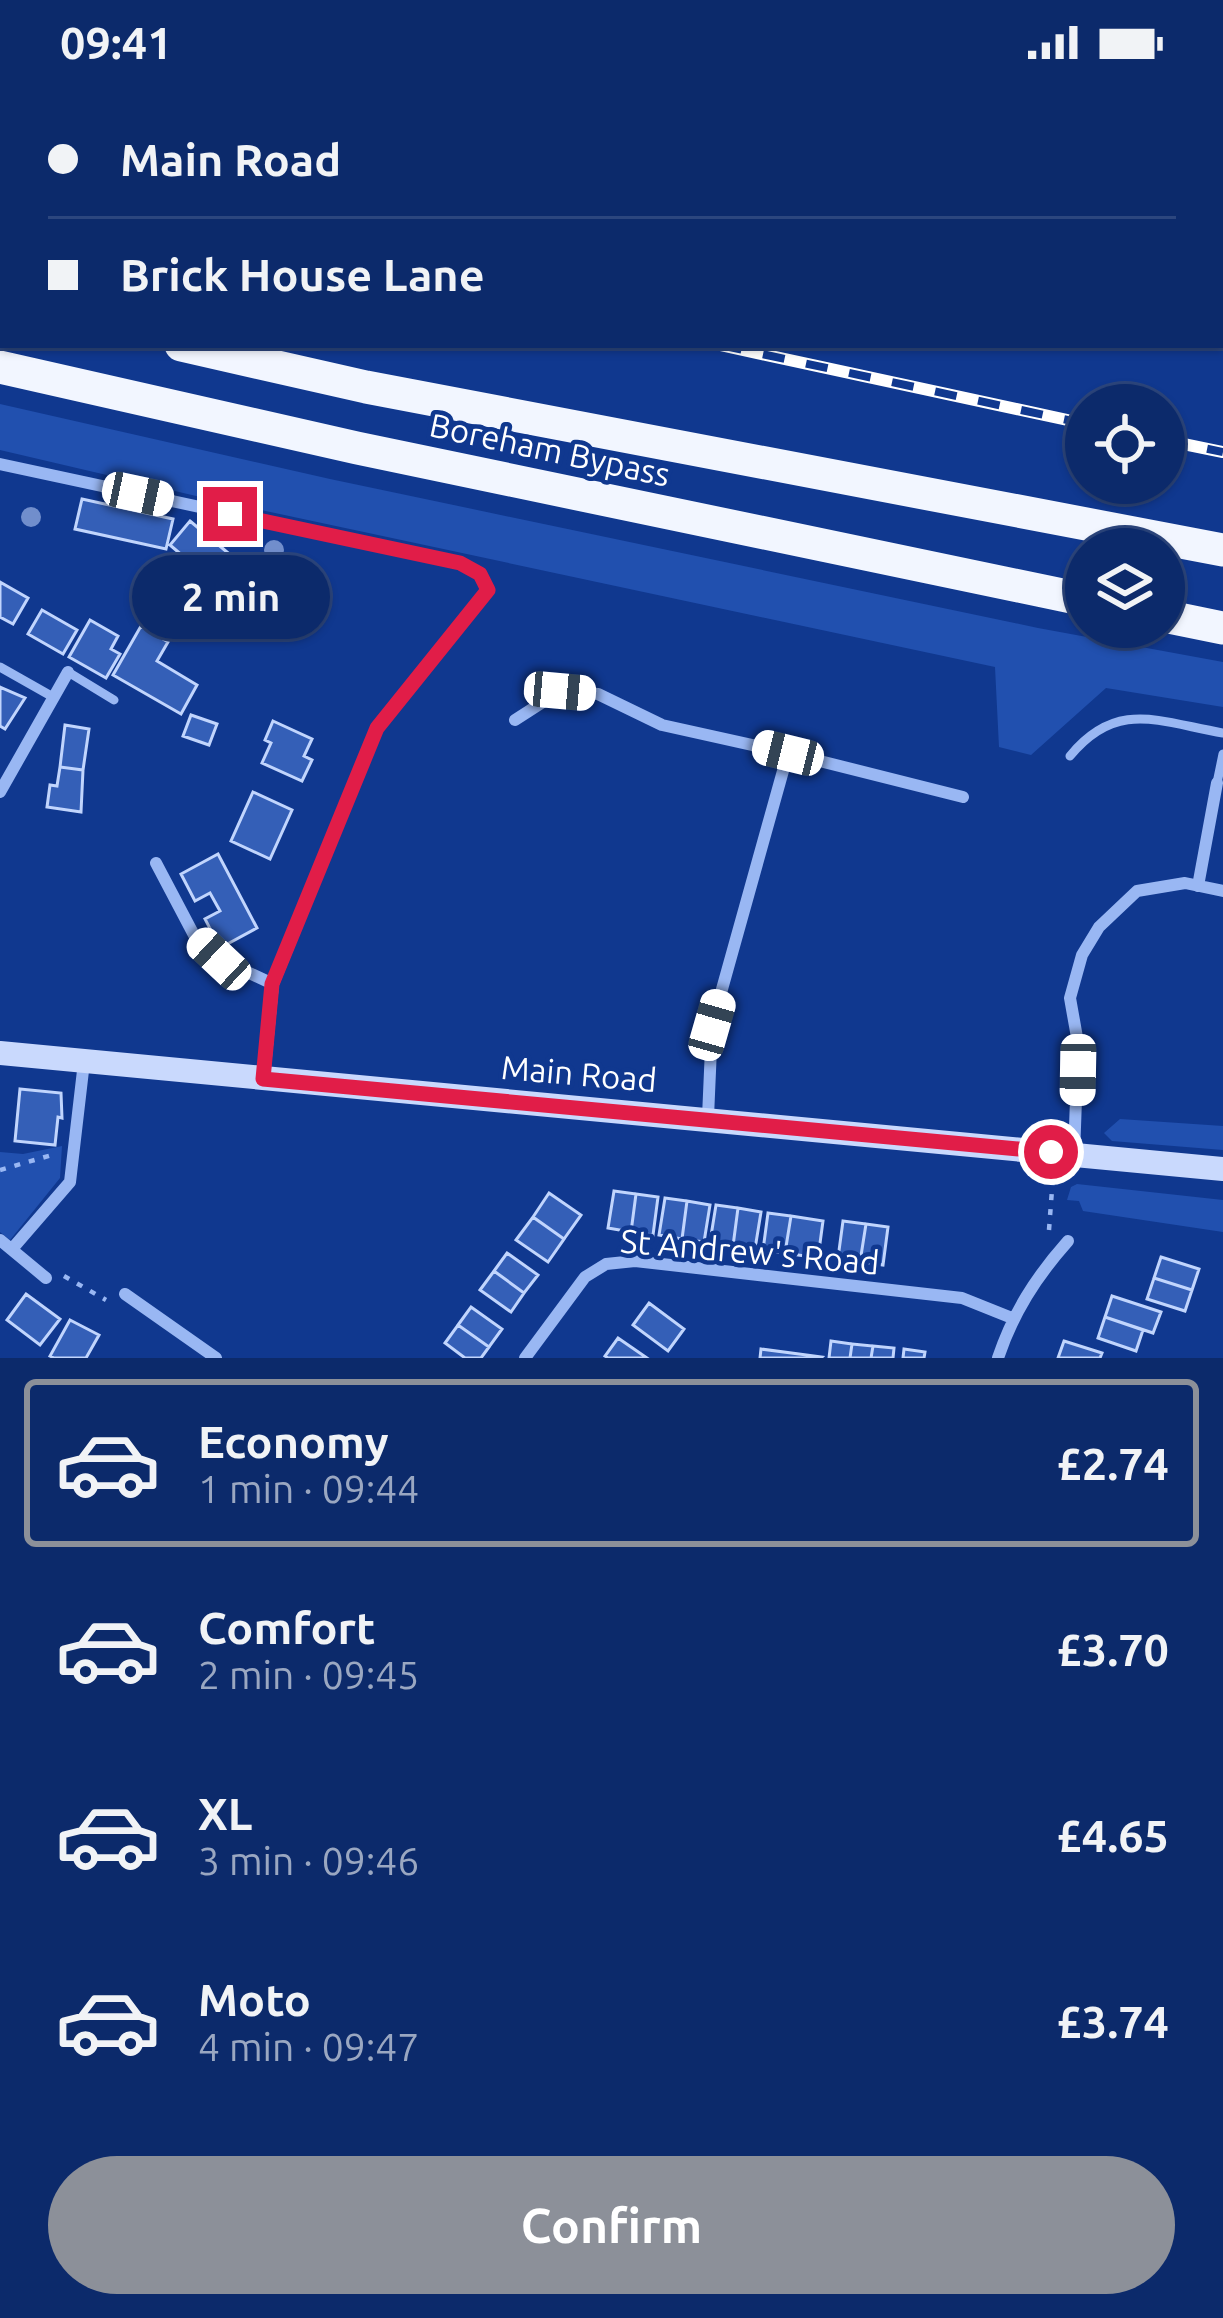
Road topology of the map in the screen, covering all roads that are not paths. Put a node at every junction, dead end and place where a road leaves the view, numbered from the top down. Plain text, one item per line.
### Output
1 (194, 348) edge
2 (0, 367) edge
3 (0, 464) edge
4 (1223, 550) edge
5 (1065, 596) edge
6 (1185, 620) edge
7 (1223, 628) edge
8 (0, 667) edge
9 (68, 672) joint
10 (53, 697) junction
11 (114, 700) dead end
12 (515, 720) dead end
13 (1223, 733) edge
14 (788, 753) junction
15 (1223, 754) edge
16 (1070, 756) dead end
17 (1217, 783) joint
18 (0, 791) edge
19 (964, 797) dead end
20 (157, 863) dead end
21 (1198, 886) junction
22 (1223, 891) edge
23 (272, 984) junction
24 (0, 1053) edge
25 (84, 1062) junction
26 (263, 1079) junction
27 (708, 1118) junction
28 (1062, 1153) junction
29 (1223, 1169) edge
30 (0, 1240) edge
31 (1068, 1241) dead end
32 (12, 1249) junction
33 (46, 1278) road end
34 (125, 1294) dead end
35 (1012, 1318) junction
36 (216, 1358) edge
37 (525, 1358) edge
38 (998, 1358) edge

1 - 4 highway, Boreham Bypass
2 - 5 highway, Boreham Bypass
3 - 23 street
6 - 7 highway
8 - 10 lane
9 - 10 street
9 - 11 lane
10 - 18 street
12 - 14 street
13 - 16 lane
14 - 19 street
14 - 27 street
15 - 17 lane
17 - 21 street
20 - 23 street
21 - 22 street
21 - 28 street
23 - 26 street
24 - 25 main road, Main Road
25 - 26 main road, Main Road
25 - 32 street
26 - 27 main road, Main Road
27 - 28 main road, Main Road
28 - 29 main road, Main Road
30 - 32 street
31 - 35 street
32 - 33 street
34 - 36 street
35 - 37 street, St Andrew's Road
35 - 38 street

